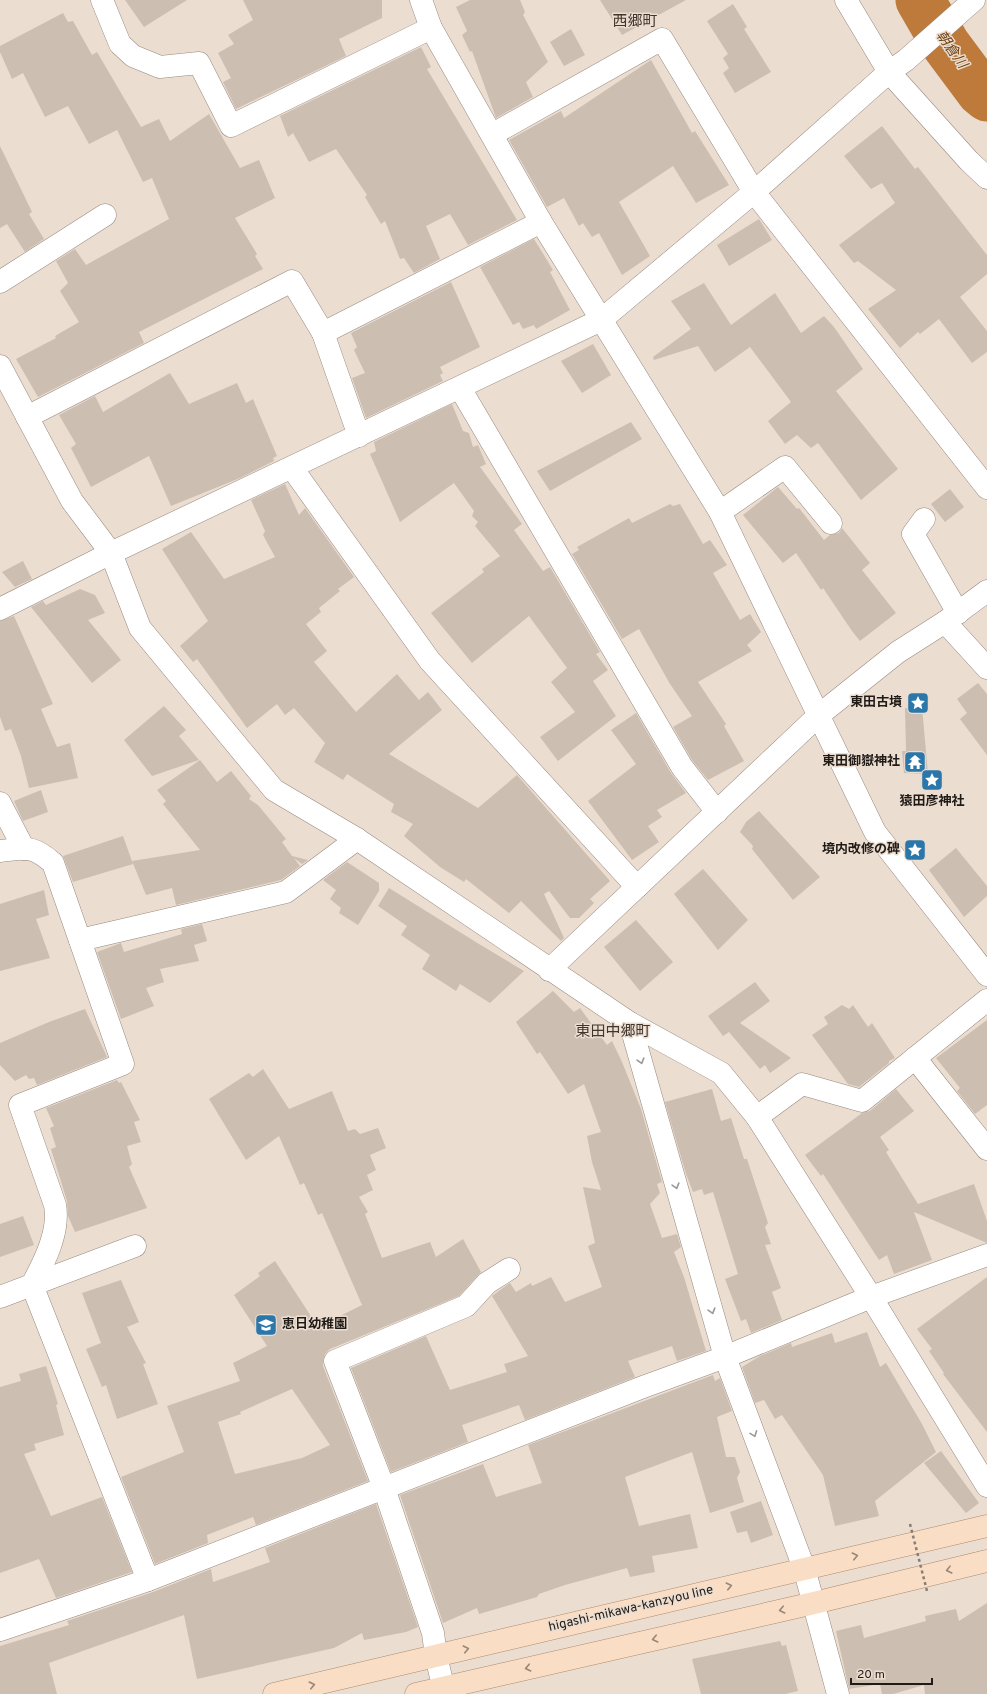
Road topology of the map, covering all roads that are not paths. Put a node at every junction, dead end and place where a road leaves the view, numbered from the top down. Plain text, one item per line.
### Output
1 (102, 0) edge
2 (421, 0) edge
3 (846, 0) edge
4 (974, 0) edge
5 (431, 28) junction
6 (897, 66) junction
7 (492, 134) junction
8 (987, 178) edge
9 (754, 192) junction
10 (105, 215) dead end
11 (541, 222) junction
12 (0, 282) edge
13 (601, 320) junction
14 (323, 333) junction
15 (0, 366) edge
16 (460, 388) junction
17 (27, 417) junction
18 (359, 436) junction
19 (292, 468) junction
20 (987, 488) edge
21 (720, 512) junction
22 (924, 519) dead end
23 (831, 523) dead end
24 (111, 553) junction
25 (987, 592) edge
26 (0, 609) edge
27 (952, 617) junction
28 (987, 668) edge
29 (819, 715) junction
30 (0, 803) edge
31 (716, 812) junction
32 (357, 839) junction
33 (24, 849) junction
34 (0, 851) edge
35 (637, 886) junction
36 (80, 940) junction
37 (549, 970) junction
38 (987, 975) edge
39 (987, 1000) edge
40 (630, 1023) junction
41 (915, 1058) junction
42 (757, 1117) junction
43 (987, 1149) edge
44 (135, 1246) dead end
45 (987, 1255) edge
46 (509, 1269) dead end
47 (32, 1285) junction
48 (0, 1297) edge
49 (871, 1297) junction
50 (725, 1357) junction
51 (987, 1486) edge
52 (384, 1488) junction
53 (987, 1526) edge
54 (987, 1561) edge
55 (804, 1568) junction
56 (148, 1580) junction
57 (814, 1603) junction
58 (0, 1630) edge
59 (436, 1656) junction
60 (444, 1691) edge
61 (274, 1694) edge
62 (416, 1694) edge
63 (838, 1694) edge

1 - 5 street
2 - 5 street
3 - 6 street
4 - 6 street
5 - 7 street
6 - 8 street
6 - 9 street
7 - 9 street
7 - 11 street
9 - 13 street
9 - 20 street
10 - 12 street
11 - 13 street
11 - 14 street
13 - 16 street
13 - 21 street
14 - 17 street
14 - 18 street
15 - 17 street
16 - 18 street
16 - 31 street
17 - 24 street
18 - 19 street
19 - 24 street
19 - 35 street
21 - 23 street
21 - 29 street
22 - 27 street
24 - 26 street
24 - 32 street
25 - 27 street
27 - 28 street
27 - 29 street
29 - 31 street
29 - 38 street
30 - 33 street
31 - 35 street
32 - 36 street
32 - 37 street
33 - 34 street
33 - 36 street
35 - 37 street
36 - 47 street
37 - 40 street
39 - 41 street
40 - 42 street
40 -> 50 street
41 - 42 street
41 - 43 street
42 - 49 street
44 - 47 street
45 - 49 street
46 - 52 street
47 - 48 street
47 - 56 street
49 - 50 street
49 - 51 street
50 - 52 street
50 -> 55 street
52 - 56 street
52 - 59 street
55 -> 53 main road, higashi-mikawa-kanzyou line
54 -> 57 main road
55 - 57 street
59 -> 55 main road, higashi-mikawa-kanzyou line
56 - 58 street
57 -> 60 main road
57 - 63 street
59 - 60 street
61 -> 59 main road, higashi-mikawa-kanzyou line
60 - 62 main road

